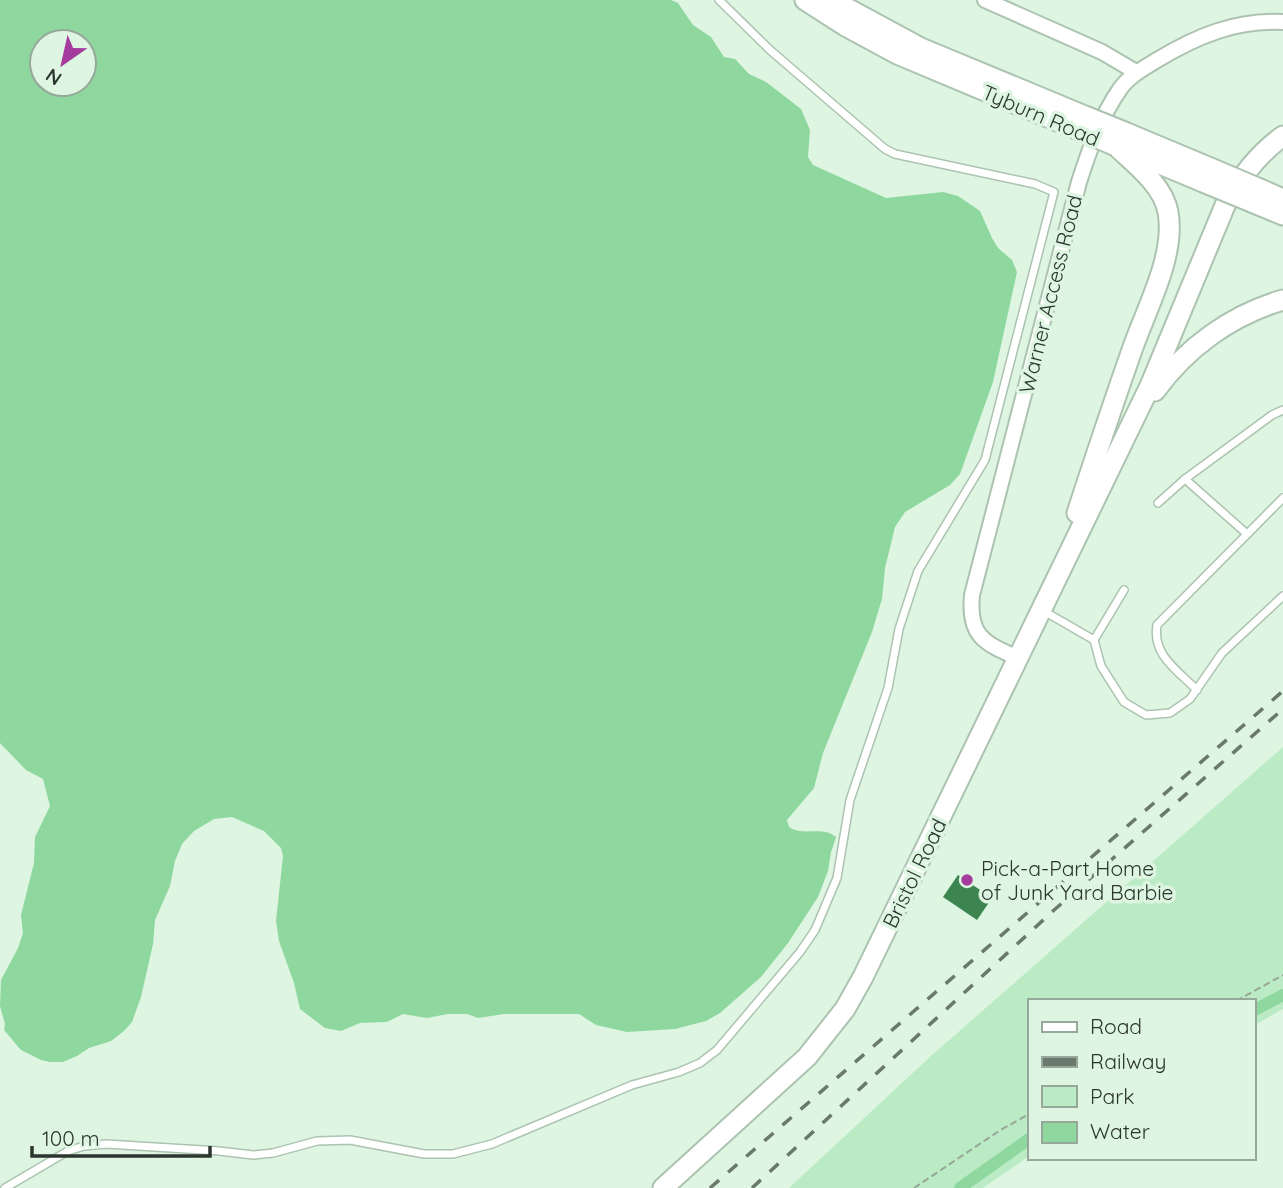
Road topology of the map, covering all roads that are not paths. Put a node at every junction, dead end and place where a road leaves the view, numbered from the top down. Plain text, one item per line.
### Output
1 (719, 0) edge
2 (806, 0) edge
3 (832, 0) edge
4 (985, 0) edge
5 (1283, 22) edge
6 (1136, 72) junction
7 (1080, 123) junction
8 (1283, 126) edge
9 (1283, 136) edge
10 (1121, 139) junction
11 (1257, 196) junction
12 (1283, 198) edge
13 (1283, 215) edge
14 (1283, 300) edge
15 (1283, 410) edge
16 (1185, 479) junction
17 (1283, 498) edge
18 (1158, 503) dead end
19 (1091, 505) junction
20 (1247, 534) junction
21 (1067, 556) junction
22 (1124, 590) dead end
23 (1283, 596) edge
24 (1041, 610) junction
25 (1094, 640) junction
26 (1018, 658) junction
27 (1197, 690) junction
28 (5, 1188) edge
29 (663, 1188) edge

1 - 28 lane
2 - 7 main road, Tyburn Road
3 - 7 main road, Tyburn Road
4 - 6 street
5 - 6 street, Warner Access Road
6 - 26 street, Warner Access Road
7 - 10 main road, Tyburn Road, bridge
8 - 19 main road
9 - 19 main road
10 - 11 main road, Tyburn Road, bridge
10 - 21 main road
11 - 12 main road, Tyburn Road
11 - 13 main road, Tyburn Road
14 - 19 main road
15 - 16 lane
16 - 18 lane
16 - 20 lane
17 - 20 lane
19 - 21 main road, Bristol Road
20 - 27 lane
21 - 24 main road, Bristol Road
22 - 25 lane
23 - 27 lane
24 - 25 lane
24 - 26 main road, Bristol Road
25 - 27 lane
26 - 29 main road, Bristol Road

